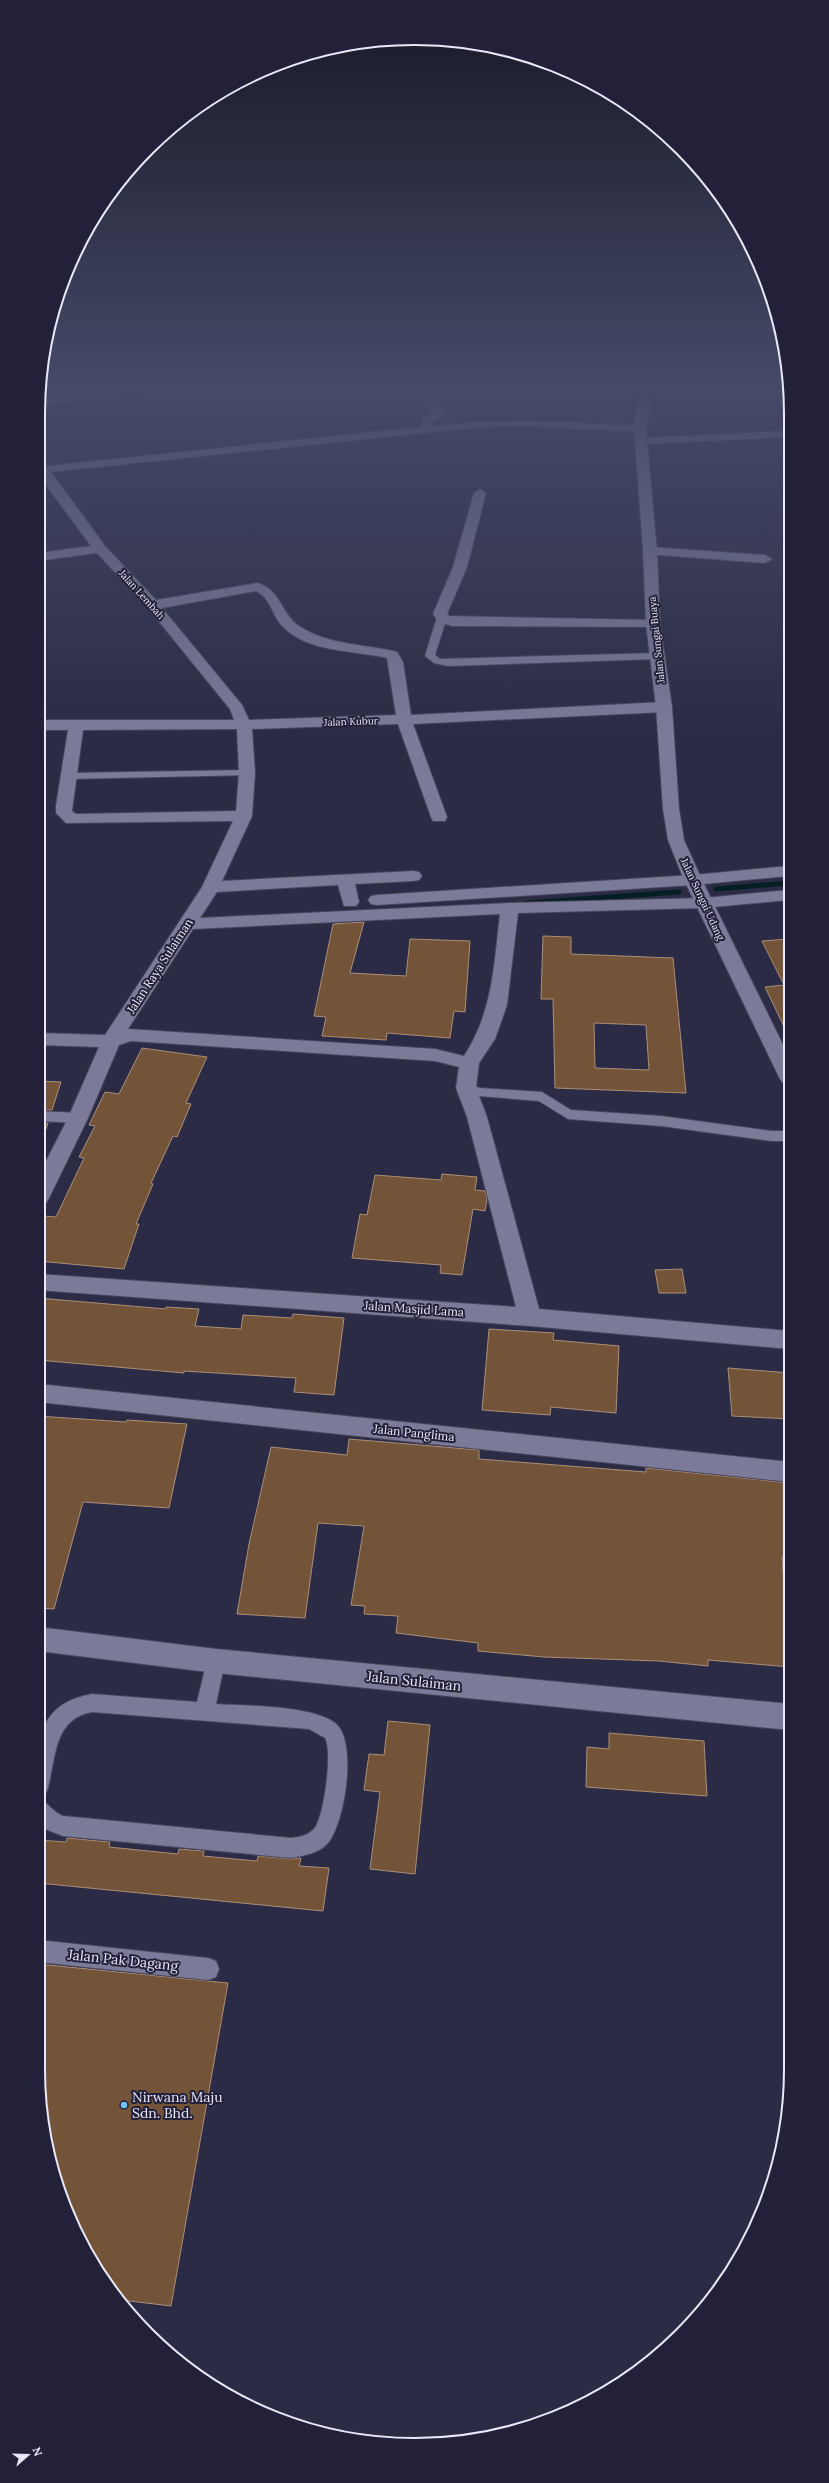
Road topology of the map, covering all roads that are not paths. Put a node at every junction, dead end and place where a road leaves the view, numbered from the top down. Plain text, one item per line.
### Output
1 (65, 503) edge
2 (477, 503) edge
3 (646, 503) edge
4 (100, 549) junction
5 (650, 551) junction
6 (45, 556) edge
7 (765, 559) dead end
8 (153, 605) junction
9 (442, 617) junction
10 (653, 624) junction
11 (657, 656) junction
12 (664, 707) junction
13 (404, 720) junction
14 (45, 725) edge
15 (76, 725) junction
16 (244, 725) junction
17 (247, 773) junction
18 (68, 776) junction
19 (244, 816) junction
20 (439, 818) dead end
21 (784, 872) edge
22 (413, 876) dead end
23 (346, 880) junction
24 (693, 880) junction
25 (211, 887) junction
26 (784, 895) edge
27 (350, 902) junction
28 (704, 903) junction
29 (510, 908) junction
30 (198, 909) junction
31 (186, 924) junction
32 (45, 1039) edge
33 (111, 1041) junction
34 (469, 1063) junction
35 (784, 1067) edge
36 (466, 1088) junction
37 (45, 1116) edge
38 (78, 1118) junction
39 (784, 1136) edge
40 (45, 1182) edge
41 (45, 1282) edge
42 (530, 1317) junction
43 (784, 1339) edge
44 (45, 1394) edge
45 (784, 1471) edge
46 (45, 1640) edge
47 (216, 1661) junction
48 (205, 1711) junction
49 (784, 1716) edge
50 (45, 1763) edge
51 (45, 1817) edge
52 (45, 1952) edge
53 (208, 1969) dead end

1 - 4 street, Jalan Lembah
2 - 9 street
3 - 5 street, Jalan Sungai Buaya
4 - 6 street
4 - 8 street, Jalan Lembah
5 - 7 street
5 - 10 street, Jalan Sungai Buaya
8 - 13 street
8 - 16 street, Jalan Lembah
9 - 10 street
9 - 11 lane
10 - 11 street, Jalan Sungai Buaya
11 - 12 street, Jalan Sungai Buaya
12 - 13 street, Jalan Kubur
12 - 24 street, Jalan Sungai Udang
13 - 16 street, Jalan Kubur
13 - 20 street
14 - 15 street, Jalan Kubur
15 - 16 street, Jalan Kubur
15 - 18 street
16 - 17 street, Jalan Raya Sulaiman
17 - 18 lane
17 - 19 street, Jalan Raya Sulaiman
18 - 19 street
19 - 25 street, Jalan Raya Sulaiman
21 - 24 street
22 - 23 street
23 - 25 street
23 - 27 street
24 - 27 street
24 - 28 street, Jalan Sungai Udang
25 - 30 street, Jalan Raya Sulaiman
26 - 28 street
27 - 30 street
28 - 29 street
28 - 35 street, Jalan Sungai Udang
29 - 31 street
29 - 34 street
30 - 31 street, Jalan Raya Sulaiman
31 - 33 street, Jalan Raya Sulaiman
32 - 33 street
33 - 34 street
33 - 38 street, Jalan Raya Sulaiman
34 - 36 street
36 - 39 lane
36 - 42 street
37 - 38 lane
38 - 40 street, Jalan Raya Sulaiman
41 - 42 street, Jalan Masjid Lama
42 - 43 street, Jalan Masjid Lama
44 - 45 street, Jalan Panglima
46 - 47 street, Jalan Sulaiman
47 - 48 lane
47 - 49 street, Jalan Sulaiman
48 - 50 lane
48 - 51 lane
52 - 53 lane, Jalan Pak Dagang

